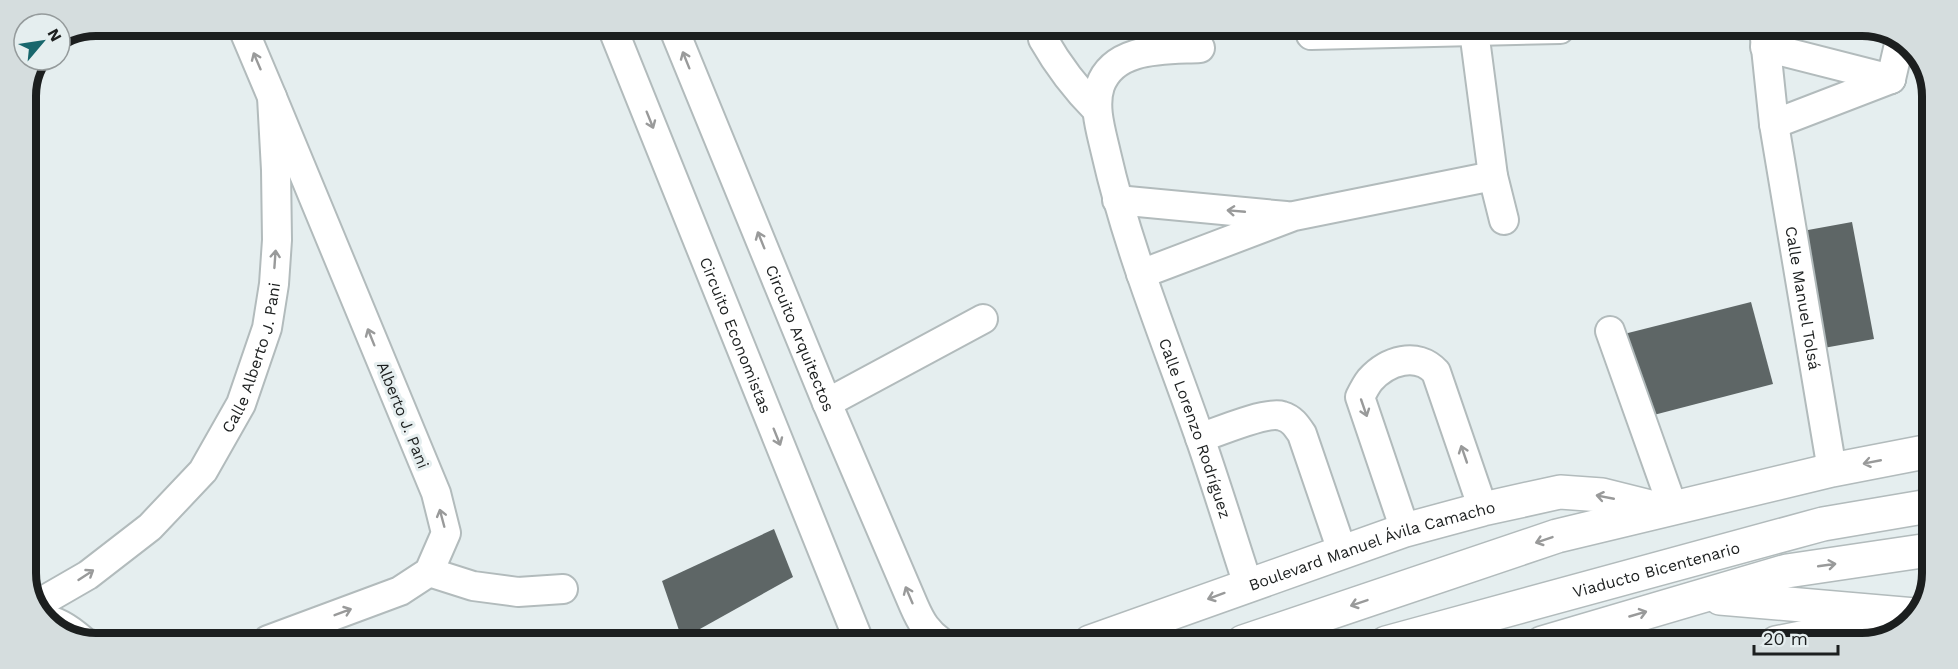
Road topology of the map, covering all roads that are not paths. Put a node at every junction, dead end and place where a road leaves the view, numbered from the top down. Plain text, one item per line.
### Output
1 (246, 36) edge
2 (616, 36) edge
3 (677, 36) edge
4 (1475, 36) edge
5 (1765, 38) edge
6 (1043, 39) dead end
7 (1200, 48) dead end
8 (1898, 48) edge
9 (1891, 80) junction
10 (272, 97) junction
11 (1097, 110) junction
12 (1773, 124) junction
13 (1493, 176) junction
14 (1117, 200) junction
15 (1294, 216) junction
16 (1504, 220) dead end
17 (1141, 274) junction
18 (983, 319) dead end
19 (1610, 331) dead end
20 (828, 403) junction
21 (1200, 438) junction
22 (1922, 453) edge
23 (1832, 470) junction
24 (1922, 507) edge
25 (1667, 509) junction
26 (1483, 510) junction
27 (1405, 530) junction
28 (1342, 551) junction
29 (1922, 551) edge
30 (429, 572) junction
31 (1248, 585) junction
32 (563, 589) dead end
33 (1700, 596) junction
34 (43, 601) edge
35 (1906, 614) edge
36 (1902, 618) edge
37 (287, 633) edge
38 (856, 633) edge
39 (929, 633) edge
40 (1115, 633) edge
41 (1270, 633) edge
42 (1423, 633) edge
43 (1576, 633) edge
44 (1826, 633) edge

10 -> 1 street, Calle Alberto J. Pani
2 -> 38 street, Circuito Economistas
20 -> 3 street, Circuito Arquitectos
4 - 13 street
5 - 9 street
5 - 12 street, Calle Manuel Tolsá
6 - 11 street
7 - 11 street, Calle Lorenzo Rodríguez
8 - 9 street
9 - 12 street
30 -> 10 street, Alberto J. Pani
34 -> 10 street, Calle Alberto J. Pani
11 - 14 street, Calle Lorenzo Rodríguez
12 - 23 street, Calle Manuel Tolsá
13 - 15 street
13 - 16 street
15 -> 14 street
14 - 17 street, Calle Lorenzo Rodríguez
15 - 17 street
17 - 21 street, Calle Lorenzo Rodríguez
18 - 20 street
19 - 25 street
39 -> 20 street, Circuito Arquitectos
21 - 28 street
21 - 31 street, Calle Lorenzo Rodríguez
22 -> 23 main road, Boulevard Manuel Ávila Camacho
23 - 25 main road, Boulevard Manuel Ávila Camacho
24 - 42 main road, Viaducto Bicentenario
25 -> 26 main road, Boulevard Manuel Ávila Camacho
25 -> 41 main road, Boulevard Manuel Ávila Camacho
26 - 27 main road, Boulevard Manuel Ávila Camacho
26 -> 27 street
27 - 28 main road, Boulevard Manuel Ávila Camacho
28 - 31 main road, Boulevard Manuel Ávila Camacho
33 -> 29 main road
30 - 32 street
37 -> 30 street
31 -> 40 main road, Boulevard Manuel Ávila Camacho
33 - 35 main road
43 -> 33 main road
36 - 44 main road

